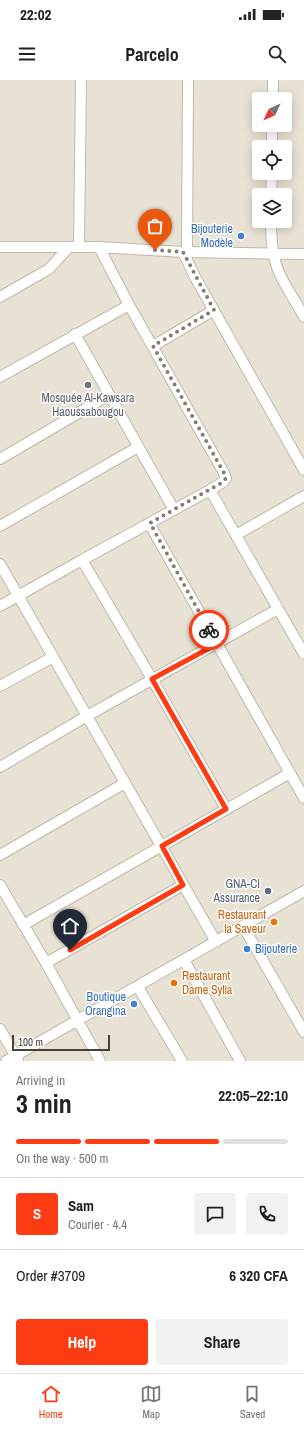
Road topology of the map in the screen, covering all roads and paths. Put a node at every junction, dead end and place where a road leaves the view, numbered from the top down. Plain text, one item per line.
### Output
1 (81, 80) edge
2 (188, 80) edge
3 (273, 80) edge
4 (273, 92) edge
5 (271, 228) edge
6 (74, 246) junction
7 (0, 247) edge
8 (99, 247) junction
9 (185, 252) junction
10 (273, 253) junction
11 (304, 254) edge
12 (0, 297) edge
13 (130, 305) junction
14 (214, 310) junction
15 (304, 318) edge
16 (75, 334) junction
17 (153, 346) junction
18 (0, 377) edge
19 (109, 395) junction
20 (138, 447) junction
21 (0, 459) edge
22 (304, 470) edge
23 (210, 490) junction
24 (304, 496) edge
25 (174, 510) junction
26 (150, 523) junction
27 (0, 526) edge
28 (236, 535) junction
29 (82, 560) junction
30 (0, 564) edge
31 (18, 596) junction
32 (0, 606) edge
33 (278, 609) junction
34 (217, 644) junction
35 (304, 654) edge
36 (53, 657) junction
37 (152, 679) junction
38 (0, 686) edge
39 (87, 716) junction
40 (0, 767) edge
41 (290, 773) junction
42 (125, 783) junction
43 (304, 798) edge
44 (226, 809) junction
45 (162, 846) junction
46 (0, 855) edge
47 (0, 885) edge
48 (183, 885) junction
49 (304, 891) edge
50 (23, 925) junction
51 (243, 926) junction
52 (216, 942) junction
53 (184, 960) junction
54 (46, 963) junction
55 (138, 987) junction
56 (77, 1020) junction
57 (0, 1029) edge
58 (304, 1032) edge
59 (13, 1059) edge
60 (100, 1061) edge
61 (182, 1061) edge
62 (240, 1061) edge

1 - 6 street
2 - 9 street
3 - 4 street
5 - 10 street
6 - 7 street
6 - 8 street
6 - 12 street
8 - 9 street
8 - 13 street
9 - 10 street
9 - 14 street
10 - 11 street
10 - 15 street
13 - 16 street
13 - 17 street
14 - 17 street
14 - 22 street
16 - 18 street
16 - 19 street
17 - 23 street
19 - 20 street
19 - 21 street
20 - 25 street
20 - 27 street
23 - 25 street
23 - 28 street
24 - 28 street
25 - 26 street
26 - 29 street
26 - 34 street
28 - 33 street
29 - 31 street
29 - 37 street
30 - 31 street
31 - 32 street
31 - 36 street
33 - 34 street
33 - 35 street
34 - 37 street
34 - 41 street
36 - 38 street
36 - 39 street
37 - 39 street
37 - 44 street
39 - 40 street
39 - 42 street
41 - 43 street
41 - 44 street
42 - 45 street
42 - 46 street
44 - 45 street
45 - 48 street
45 - 50 street
47 - 50 street
48 - 52 street
48 - 54 street
49 - 51 street
50 - 54 street
51 - 52 street
51 - 58 street
52 - 53 street
53 - 55 street
53 - 62 street
54 - 56 street
55 - 56 street
55 - 61 street
56 - 59 street
56 - 60 street
57 - 59 street

